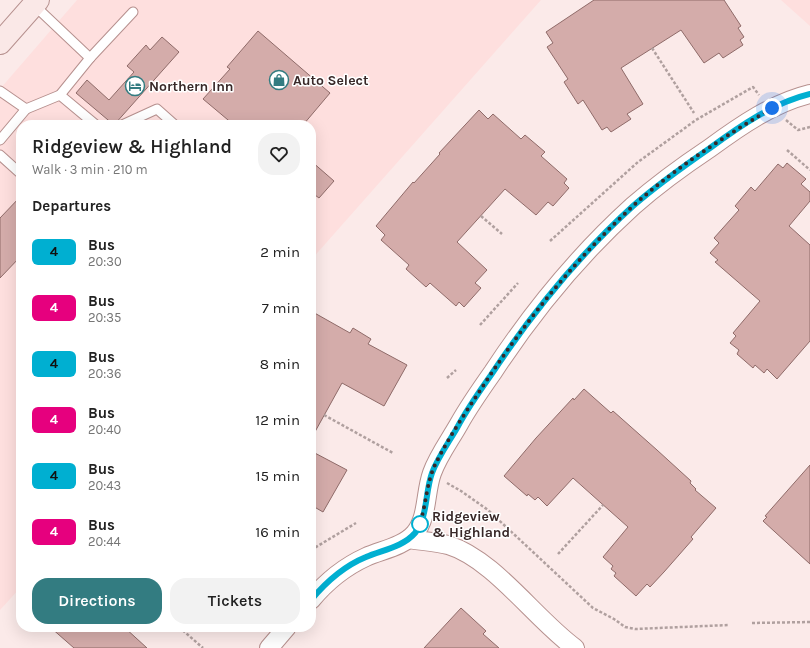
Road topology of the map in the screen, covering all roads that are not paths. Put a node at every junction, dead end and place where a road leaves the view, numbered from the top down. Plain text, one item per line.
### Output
1 (36, 2) edge
2 (133, 12) dead end
3 (0, 43) edge
4 (90, 58) junction
5 (0, 91) edge
6 (810, 94) edge
7 (60, 95) junction
8 (26, 109) junction
9 (17, 120) edge
10 (90, 120) edge
11 (133, 120) edge
12 (169, 120) edge
13 (16, 121) edge
14 (0, 140) edge
15 (0, 155) edge
16 (16, 169) edge
17 (409, 539) junction
18 (316, 594) edge
19 (283, 632) edge
20 (269, 648) edge
21 (575, 648) edge

1 - 3 main road
1 - 4 lane
2 - 4 lane
4 - 7 lane
5 - 8 lane
6 - 17 street
7 - 8 lane
7 - 10 lane
8 - 9 lane
11 - 12 lane
13 - 14 lane
15 - 16 lane
17 - 18 street
17 - 21 street
19 - 20 street

